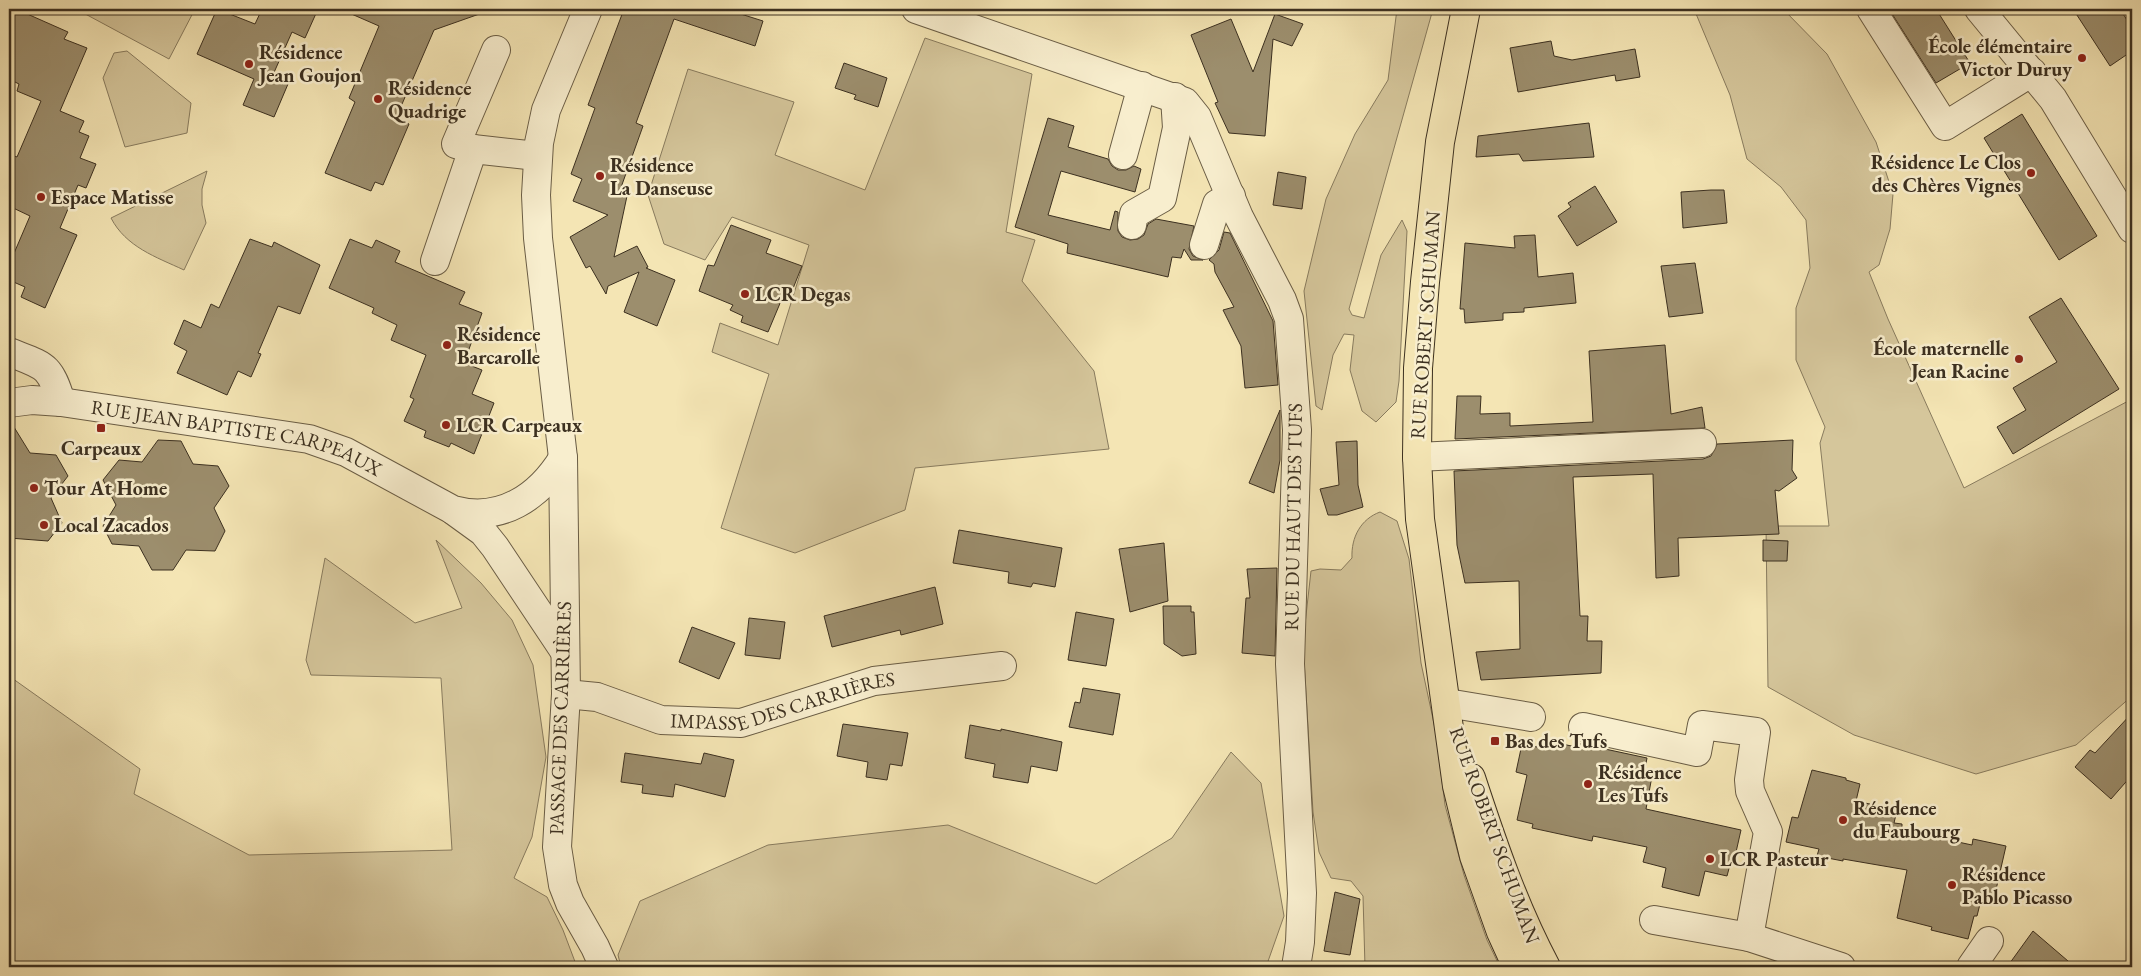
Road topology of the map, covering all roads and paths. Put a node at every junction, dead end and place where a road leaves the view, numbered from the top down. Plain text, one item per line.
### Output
1 (588, 9) edge
2 (916, 9) edge
3 (1466, 9) edge
4 (1871, 9) edge
5 (1979, 9) edge
6 (496, 50) dead end
7 (2032, 72) junction
8 (1142, 86) junction
9 (1175, 97) junction
10 (473, 150) junction
11 (537, 156) junction
12 (1123, 156) dead end
13 (1231, 196) junction
14 (1132, 224) dead end
15 (2132, 229) edge
16 (1204, 245) dead end
17 (435, 261) dead end
18 (9, 352) edge
19 (61, 402) junction
20 (9, 404) edge
21 (1702, 444) dead end
22 (1417, 457) junction
23 (563, 458) junction
24 (453, 510) junction
25 (565, 652) junction
26 (1002, 666) dead end
27 (566, 694) junction
28 (1447, 703) junction
29 (1531, 718) dead end
30 (1583, 727) dead end
31 (1654, 920) dead end
32 (1749, 937) junction
33 (1989, 941) dead end
34 (604, 967) edge
35 (1296, 967) edge
36 (1517, 967) edge
37 (1546, 967) edge
38 (1841, 967) edge
39 (1971, 967) edge

1 - 11 street, PASSAGE DES CARRIÈRES
2 - 8 street
3 - 22 main road, RUE ROBERT SCHUMAN
4 - 7 street
5 - 7 street
6 - 10 street
7 - 15 street
8 - 9 street
8 - 12 street
9 - 13 street, RUE DU HAUT DES TUFS
9 - 14 street
10 - 11 street
10 - 17 street
11 - 23 street, PASSAGE DES CARRIÈRES
13 - 16 street
13 - 35 street, RUE DU HAUT DES TUFS
18 - 19 street
19 - 20 street, RUE JEAN BAPTISTE CARPEAUX
19 - 24 street, RUE JEAN BAPTISTE CARPEAUX
21 - 22 street
22 - 28 main road, RUE ROBERT SCHUMAN
23 - 24 street, RUE JEAN BAPTISTE CARPEAUX
23 - 25 street, PASSAGE DES CARRIÈRES
24 - 25 street, RUE JEAN BAPTISTE CARPEAUX
25 - 27 street, PASSAGE DES CARRIÈRES
26 - 27 street, IMPASSE DES CARRIÈRES
27 - 34 street, PASSAGE DES CARRIÈRES
28 - 29 street
28 - 36 main road, RUE ROBERT SCHUMAN
28 - 37 main road, RUE ROBERT SCHUMAN
30 - 32 street
31 - 32 street
32 - 38 street
33 - 39 street

